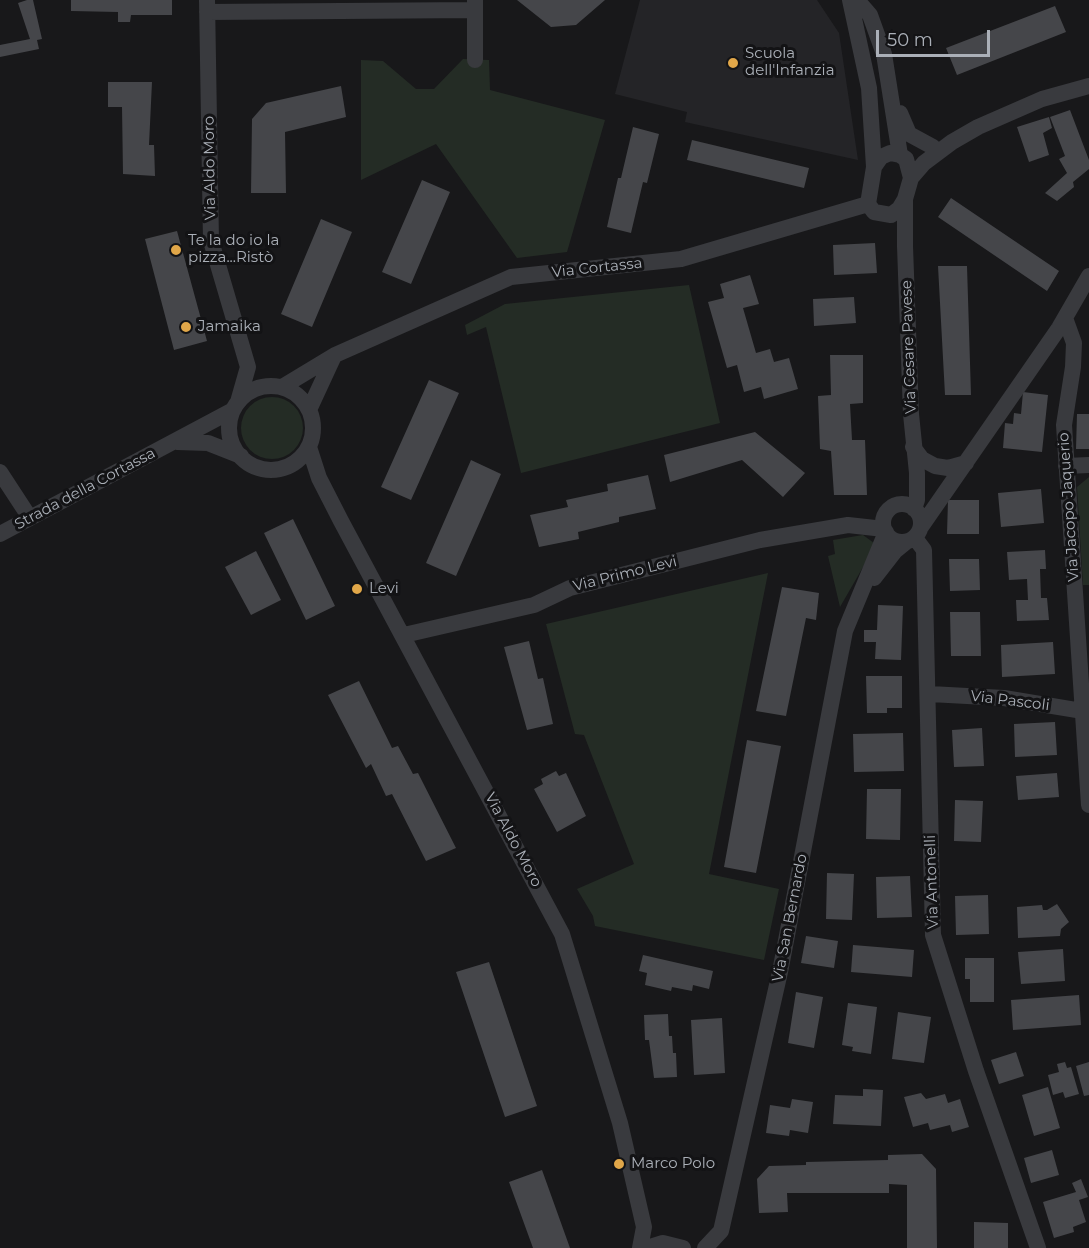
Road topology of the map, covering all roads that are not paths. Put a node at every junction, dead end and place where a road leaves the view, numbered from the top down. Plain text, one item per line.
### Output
1 (850, 0) edge
2 (857, 0) edge
3 (475, 5) edge
4 (207, 6) edge
5 (475, 60) dead end
6 (889, 84) junction
7 (1089, 86) edge
8 (952, 142) junction
9 (933, 147) junction
10 (903, 157) junction
11 (874, 167) junction
12 (910, 178) junction
13 (905, 199) junction
14 (871, 208) junction
15 (904, 246) junction
16 (1089, 276) edge
17 (1065, 318) junction
18 (334, 356) junction
19 (248, 367) junction
20 (277, 386) junction
21 (236, 406) junction
22 (309, 410) junction
23 (170, 443) junction
24 (309, 447) junction
25 (913, 447) junction
26 (241, 456) junction
27 (293, 463) junction
28 (966, 463) junction
29 (1089, 465) edge
30 (1066, 466) junction
31 (0, 472) edge
32 (319, 478) junction
33 (30, 518) junction
34 (909, 520) junction
35 (848, 525) junction
36 (885, 530) junction
37 (0, 534) edge
38 (866, 584) junction
39 (404, 635) junction
40 (930, 694) junction
41 (1086, 712) edge
42 (1089, 805) edge
43 (644, 1227) junction
44 (655, 1246) edge
45 (640, 1248) edge
46 (683, 1248) edge
47 (705, 1248) edge
48 (1038, 1248) edge

1 - 11 street
2 - 6 street, Via Cesare Pavese
3 - 4 street
3 - 5 street
4 - 19 street, Via Aldo Moro
6 - 9 street
6 - 10 street, Via Cesare Pavese
7 - 8 street
8 - 9 street
8 - 12 street
9 - 10 street
10 - 11 street
10 - 12 street, Via Cesare Pavese
11 - 14 street
12 - 13 street, Via Cesare Pavese
13 - 14 street
13 - 15 street, Via Cesare Pavese
14 - 15 street
14 - 18 street, Via Cortassa
15 - 25 street, Via Cesare Pavese
16 - 17 street
17 - 28 street
17 - 30 street, Via Jacopo Jaquerio
18 - 20 street, Via Cortassa
18 - 22 street
19 - 20 street
19 - 21 street
20 - 21 street
20 - 22 street
21 - 23 street, Strada della Cortassa
21 - 26 street
22 - 24 street
23 - 26 street
23 - 33 street, Strada della Cortassa
24 - 27 street
24 - 32 street, Via Aldo Moro
25 - 28 street
25 - 34 street, Via Cesare Pavese
26 - 27 street
27 - 32 street
28 - 34 street
29 - 30 street
30 - 41 street, Via Jacopo Jaquerio
31 - 33 street
32 - 39 street, Via Aldo Moro
33 - 37 street, Strada della Cortassa
34 - 35 street, Via Primo Levi
34 - 36 street
34 - 36 street, Via San Bernardo
34 - 38 street, Via San Bernardo
34 - 40 street, Via Antonelli
35 - 36 street, Via Primo Levi
35 - 39 street, Via Primo Levi
36 - 38 street, Via San Bernardo
38 - 47 street, Via San Bernardo
39 - 43 street, Via Aldo Moro
40 - 41 street, Via Pascoli
40 - 48 street, Via Antonelli
41 - 42 street, Via Jacopo Jaquerio
43 - 44 street
43 - 45 street, Via Aldo Moro
44 - 46 street

